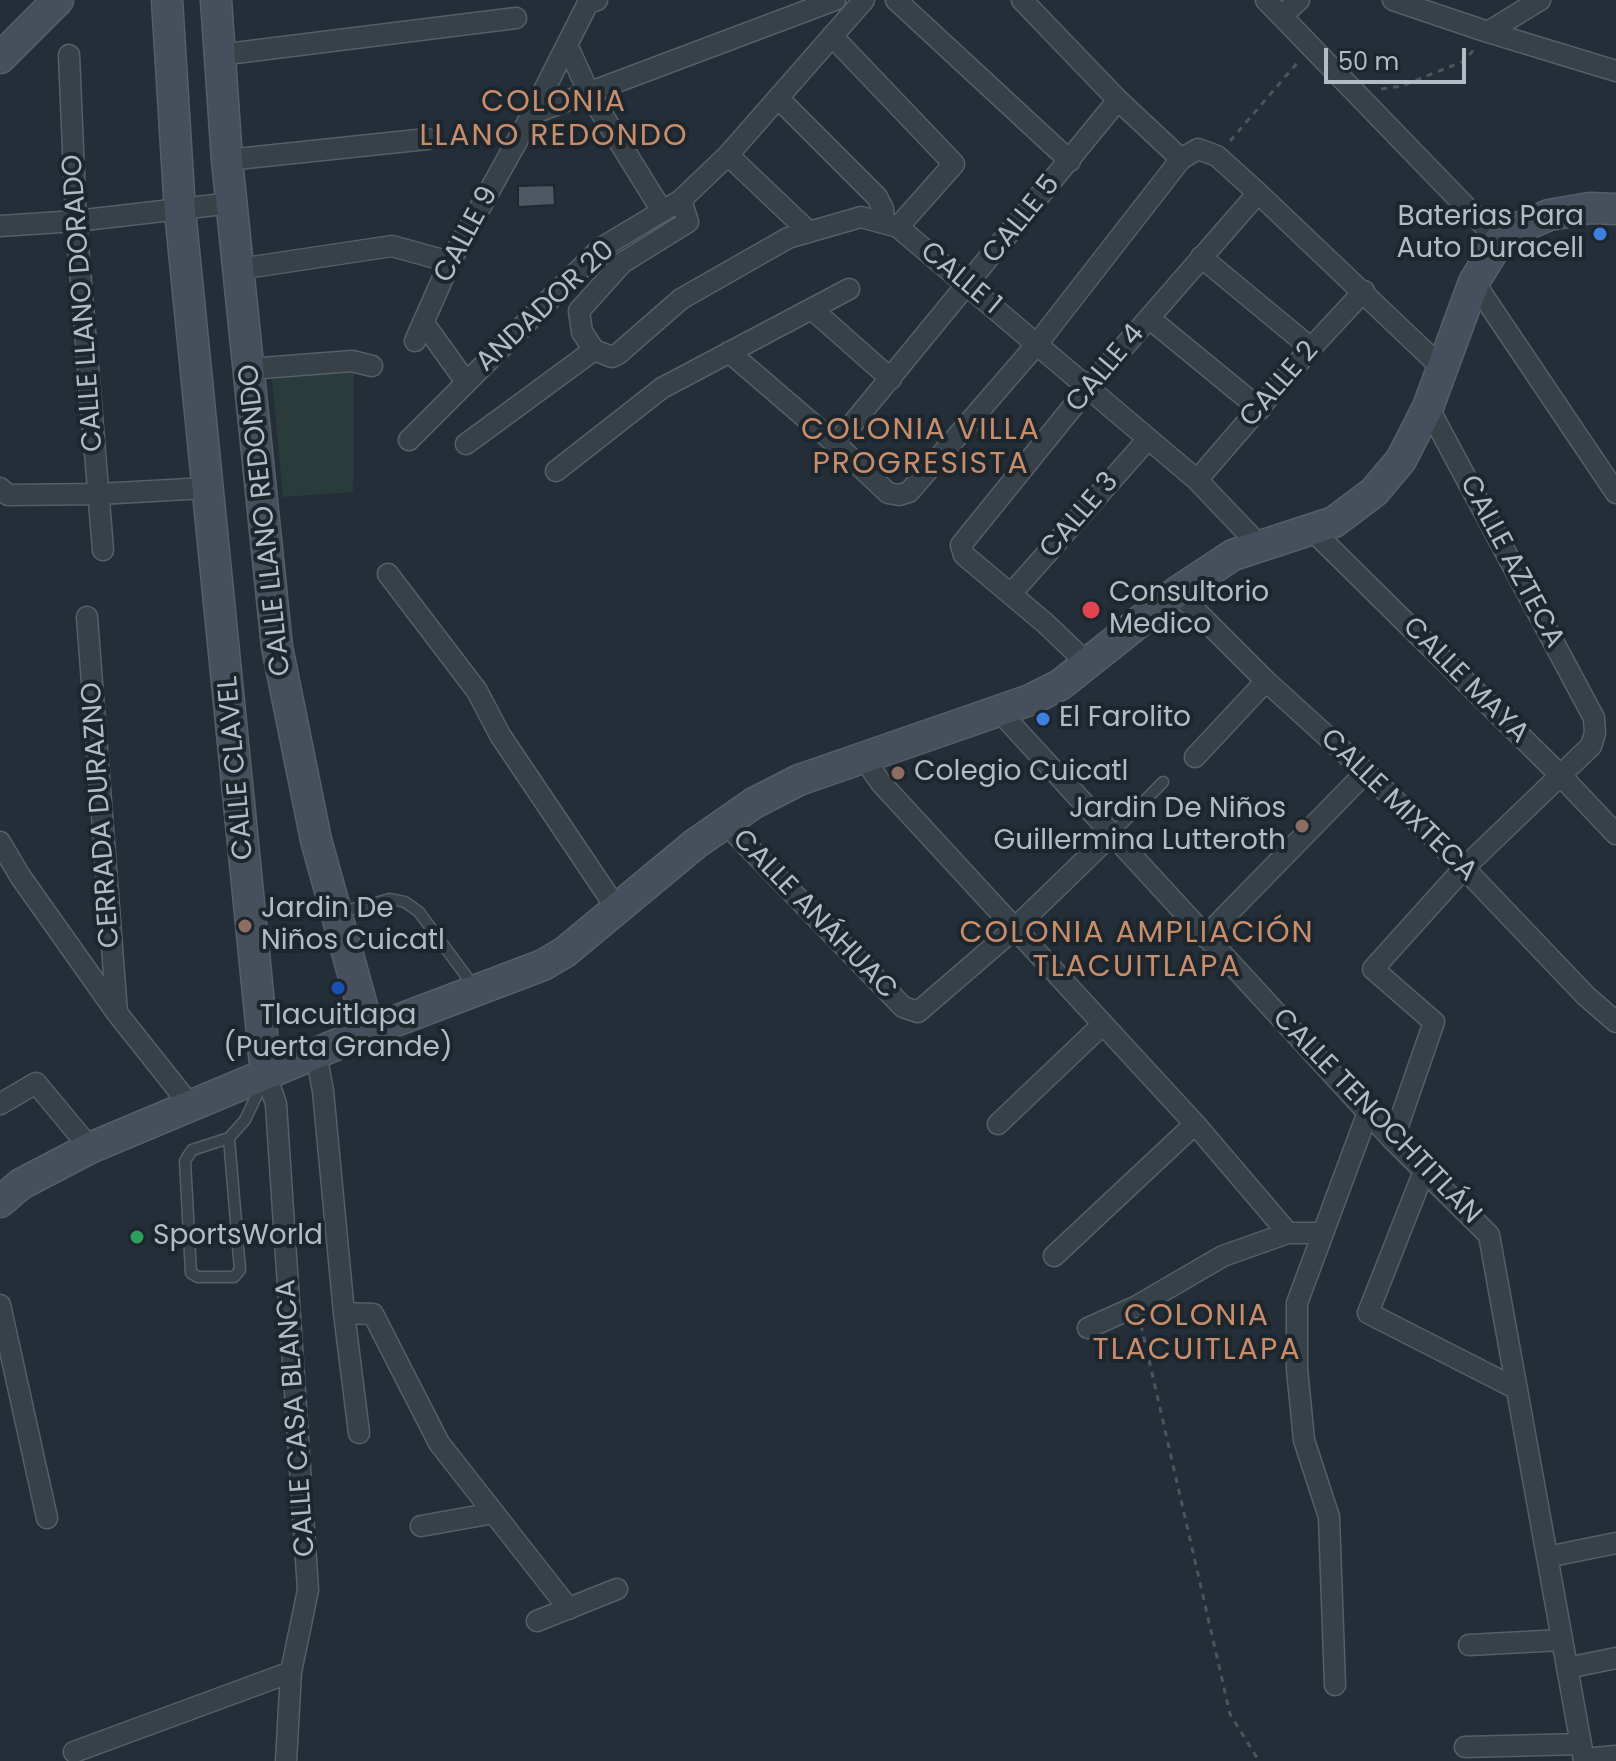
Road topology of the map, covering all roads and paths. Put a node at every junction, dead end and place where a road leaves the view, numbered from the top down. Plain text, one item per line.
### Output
1 (58, 0) edge
2 (167, 0) edge
3 (216, 0) edge
4 (835, 0) edge
5 (864, 0) edge
6 (896, 0) edge
7 (1022, 0) edge
8 (1266, 0) edge
9 (1299, 0) edge
10 (1393, 0) edge
11 (1540, 0) edge
12 (593, 2) edge
13 (1282, 16) junction
14 (516, 18) dead end
15 (1488, 32) junction
16 (832, 36) junction
17 (567, 45) junction
18 (1311, 46) junction
19 (69, 55) dead end
20 (219, 55) junction
21 (0, 58) edge
22 (1616, 71) edge
23 (589, 93) junction
24 (1354, 93) junction
25 (778, 98) junction
26 (1118, 100) junction
27 (532, 114) junction
28 (427, 139) dead end
29 (728, 155) junction
30 (1217, 156) junction
31 (1181, 159) junction
32 (227, 160) junction
33 (1070, 161) junction
34 (1258, 193) junction
35 (681, 200) junction
36 (232, 203) junction
37 (1616, 209) edge
38 (180, 211) junction
39 (662, 211) junction
40 (76, 221) junction
41 (891, 225) junction
42 (0, 226) edge
43 (809, 232) junction
44 (1499, 241) junction
45 (1201, 257) junction
46 (450, 262) junction
47 (239, 269) junction
48 (1474, 282) junction
49 (968, 286) junction
50 (849, 289) dead end
51 (1364, 291) junction
52 (813, 310) junction
53 (1149, 318) junction
54 (1037, 344) junction
55 (1311, 348) junction
56 (594, 350) junction
57 (729, 352) junction
58 (372, 366) dead end
59 (249, 369) junction
60 (1443, 369) junction
61 (891, 379) junction
62 (466, 382) junction
63 (1088, 388) junction
64 (1428, 407) junction
65 (1260, 409) junction
66 (1148, 439) junction
67 (409, 440) dead end
68 (466, 444) dead end
69 (836, 444) junction
70 (556, 471) dead end
71 (1197, 480) junction
72 (0, 488) edge
73 (206, 488) junction
74 (1616, 493) edge
75 (99, 494) junction
76 (1312, 530) junction
77 (1259, 545) junction
78 (103, 550) dead end
79 (388, 574) dead end
80 (1177, 592) junction
81 (1011, 594) junction
82 (87, 617) dead end
83 (277, 647) junction
84 (226, 652) junction
85 (1087, 663) junction
86 (1266, 681) junction
87 (1000, 712) junction
88 (863, 757) junction
89 (1195, 757) dead end
90 (1366, 772) junction
91 (1562, 777) junction
92 (1163, 782) dead end
93 (725, 823) junction
94 (1113, 833) junction
95 (1616, 834) edge
96 (0, 842) edge
97 (1464, 868) junction
98 (617, 909) junction
99 (336, 913) junction
100 (1013, 930) junction
101 (1205, 937) junction
102 (477, 991) junction
103 (117, 1013) junction
104 (1616, 1022) edge
105 (1102, 1025) junction
106 (369, 1031) junction
107 (316, 1053) junction
108 (266, 1074) junction
109 (0, 1104) edge
110 (190, 1105) junction
111 (1368, 1112) junction
112 (998, 1124) dead end
113 (1195, 1124) junction
114 (229, 1138) junction
115 (1393, 1140) junction
116 (90, 1148) junction
117 (1424, 1171) junction
118 (0, 1202) edge
119 (1288, 1233) junction
120 (1321, 1233) junction
121 (1054, 1256) dead end
122 (0, 1305) edge
123 (1137, 1306) junction
124 (344, 1313) junction
125 (1088, 1328) dead end
126 (1517, 1389) junction
127 (359, 1433) dead end
128 (494, 1513) junction
129 (47, 1518) dead end
130 (421, 1526) dead end
131 (1616, 1543) edge
132 (1547, 1557) junction
133 (617, 1589) dead end
134 (569, 1609) junction
135 (537, 1621) dead end
136 (1562, 1640) junction
137 (1469, 1645) dead end
138 (1616, 1658) edge
139 (1567, 1668) junction
140 (291, 1672) junction
141 (1335, 1685) dead end
142 (1465, 1747) dead end
143 (74, 1752) dead end
144 (1583, 1754) edge
145 (1616, 1756) edge
146 (286, 1761) edge
147 (1259, 1761) edge

1 - 21 street
2 - 38 street, CALLE LLANO REDONDO
3 - 20 street, CALLE LLANO REDONDO
4 - 23 street
5 - 16 street, ANDADOR 20
6 - 33 street
7 - 26 street
8 - 13 street
9 - 13 street
10 - 15 street
11 - 15 street
12 - 17 street, CALLE 9
13 - 18 street
14 - 20 street
15 - 22 street
15 - 24 path
16 - 25 street, ANDADOR 20
16 - 41 street
17 - 23 street
17 - 27 street, CALLE 9
18 - 24 street
18 - 30 path
19 - 40 street, CALLE LLANO DORADO
20 - 32 street, CALLE LLANO REDONDO
23 - 27 street
23 - 39 street
24 - 44 street
25 - 29 street, ANDADOR 20
25 - 41 street
26 - 31 street
26 - 33 street, CALLE 5
27 - 46 street, CALLE 9
28 - 32 street
29 - 35 street, ANDADOR 20
29 - 43 street
30 - 31 street
30 - 34 street
31 - 54 street
32 - 36 street, CALLE LLANO REDONDO
33 - 49 street, CALLE 5
34 - 45 street, CALLE 4
34 - 51 street
35 - 39 street, ANDADOR 20
35 - 56 street
36 - 38 street
36 - 47 street, CALLE LLANO REDONDO
37 - 44 street
38 - 40 street
38 - 73 street, CALLE LLANO REDONDO
39 - 62 street, ANDADOR 20
40 - 42 street
40 - 75 street, CALLE LLANO DORADO
41 - 43 street
41 - 49 street, CALLE 1
43 - 56 street
44 - 48 street
45 - 53 street, CALLE 4
45 - 55 street
46 - 47 street
46 - 62 street, CALLE 9
47 - 59 street, CALLE LLANO REDONDO
48 - 60 street
48 - 74 street
49 - 54 street, CALLE 1
49 - 61 street, CALLE 5
50 - 52 street
51 - 55 street, CALLE 2
51 - 60 street
52 - 57 street
52 - 61 street
53 - 63 street, CALLE 4
53 - 65 street
54 - 63 street, CALLE 1
54 - 69 street
55 - 65 street, CALLE 2
56 - 68 street
57 - 69 street
57 - 70 street
58 - 59 street
59 - 83 street, CALLE LLANO REDONDO
60 - 64 street
61 - 69 street, CALLE 5
62 - 67 street, ANDADOR 20
63 - 66 street, CALLE 1
63 - 81 street, CALLE 4
64 - 76 street
64 - 91 street, CALLE AZTECA
65 - 71 street, CALLE 2
66 - 71 street, CALLE 1
66 - 81 street, CALLE 3
71 - 77 street, CALLE 1
72 - 75 street
73 - 75 street
73 - 84 street, CALLE LLANO REDONDO
75 - 78 street, CALLE LLANO DORADO
76 - 77 street
76 - 91 street, CALLE MAYA
77 - 80 street
79 - 98 street
80 - 85 street
80 - 86 street, CALLE MIXTECA
81 - 85 street
82 - 103 street, CERRADA DURAZNO
83 - 84 street
83 - 99 street, CALLE LLANO REDONDO
84 - 108 street, CALLE CLAVEL
85 - 87 street
86 - 89 street
86 - 90 street, CALLE MIXTECA
87 - 88 street
87 - 94 street, CALLE TENOCHTITLÁN
88 - 93 street
88 - 100 street
90 - 97 street, CALLE MIXTECA
90 - 101 street
91 - 95 street, CALLE MAYA
91 - 97 street
92 - 94 lane
93 - 98 street
93 - 100 street, CALLE ANÁHUAC
94 - 100 street
94 - 101 street, CALLE TENOCHTITLÁN
96 - 103 street
97 - 104 street, CALLE MIXTECA
97 - 115 street
98 - 102 street
99 - 102 lane
99 - 106 street, CALLE LLANO REDONDO
100 - 105 street
101 - 111 street, CALLE TENOCHTITLÁN
102 - 106 street
103 - 110 street
105 - 112 street
105 - 113 street
106 - 107 street
107 - 108 street
107 - 124 street
108 - 110 street
108 - 114 lane
108 - 140 street, CALLE CASA BLANCA
109 - 116 street
110 - 116 street
111 - 115 street, CALLE TENOCHTITLÁN
111 - 120 street
113 - 119 street
113 - 121 street
114 - 114 lane
115 - 117 street, CALLE TENOCHTITLÁN
116 - 118 street
117 - 126 street, CALLE TENOCHTITLÁN
117 - 126 street
119 - 120 street
119 - 123 street
120 - 141 street
122 - 129 street
123 - 125 street
123 - 147 path
124 - 127 street
124 - 128 street
126 - 132 street, CALLE TENOCHTITLÁN
128 - 130 street
128 - 134 street
131 - 132 street
132 - 136 street, CALLE TENOCHTITLÁN
133 - 134 street
134 - 135 street
136 - 137 street
136 - 139 street, CALLE TENOCHTITLÁN
138 - 139 street
139 - 144 street, CALLE TENOCHTITLÁN
140 - 143 street
140 - 146 street, CALLE CASA BLANCA
142 - 144 street
144 - 145 street

